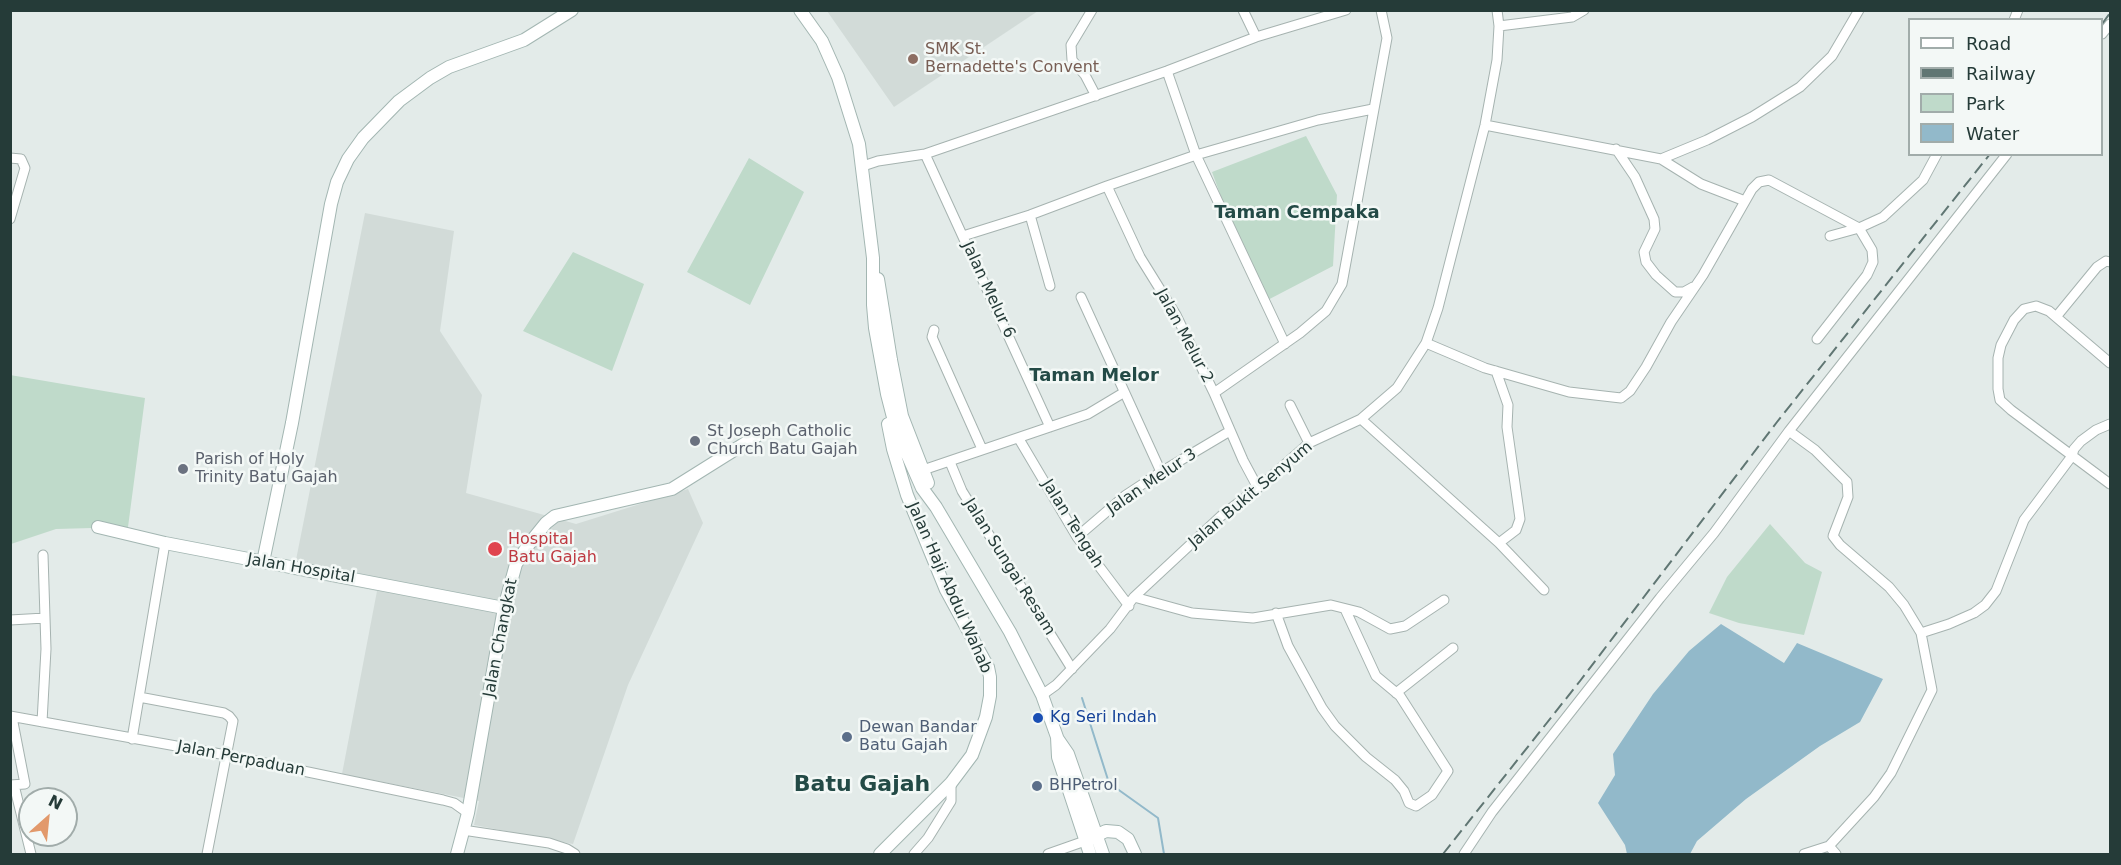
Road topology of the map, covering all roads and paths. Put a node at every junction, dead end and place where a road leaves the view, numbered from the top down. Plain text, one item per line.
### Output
1 (572, 10) edge
2 (800, 10) edge
3 (1092, 10) edge
4 (1244, 10) edge
5 (1346, 10) edge
6 (1381, 10) edge
7 (1497, 10) edge
8 (1584, 10) edge
9 (1858, 10) edge
10 (1499, 26) junction
11 (1256, 37) junction
12 (1167, 71) junction
13 (1096, 96) junction
14 (1373, 109) junction
15 (1485, 125) junction
16 (1616, 150) junction
17 (1635, 153) junction
18 (921, 154) junction
19 (1196, 155) junction
20 (1935, 156) edge
21 (2005, 156) edge
22 (10, 158) edge
23 (1661, 159) junction
24 (863, 166) junction
25 (1629, 166) junction
26 (1107, 186) junction
27 (14, 200) edge
28 (1745, 201) junction
29 (1030, 215) junction
30 (10, 219) edge
31 (1859, 228) junction
32 (963, 236) junction
33 (1830, 236) dead end
34 (873, 258) junction
35 (2110, 262) edge
36 (1050, 286) dead end
37 (1696, 286) junction
38 (1081, 297) dead end
39 (2056, 317) junction
40 (934, 330) dead end
41 (1817, 339) dead end
42 (1426, 343) junction
43 (1285, 344) junction
44 (2110, 363) edge
45 (1496, 371) junction
46 (1123, 393) junction
47 (1214, 393) junction
48 (887, 394) junction
49 (1290, 405) dead end
50 (902, 416) junction
51 (1361, 419) junction
52 (2110, 423) edge
53 (1050, 427) junction
54 (896, 429) junction
55 (1230, 431) junction
56 (763, 432) dead end
57 (1789, 432) junction
58 (1019, 439) junction
59 (1309, 443) junction
60 (893, 449) junction
61 (982, 449) junction
62 (2072, 456) junction
63 (950, 462) junction
64 (923, 470) junction
65 (1161, 472) junction
66 (2110, 484) edge
67 (1258, 488) junction
68 (936, 507) junction
69 (98, 527) dead end
70 (1077, 537) junction
71 (165, 543) junction
72 (1500, 543) junction
73 (43, 555) dead end
74 (263, 562) junction
75 (1544, 590) dead end
76 (1444, 600) dead end
77 (1131, 601) junction
78 (504, 608) junction
79 (1345, 609) junction
80 (1276, 613) junction
81 (45, 618) junction
82 (10, 620) edge
83 (1921, 633) junction
84 (1453, 648) dead end
85 (1072, 669) junction
86 (1396, 693) junction
87 (1042, 695) junction
88 (138, 697) junction
89 (11, 716) edge
90 (42, 722) junction
91 (132, 739) junction
92 (226, 755) junction
93 (951, 783) junction
94 (12, 785) edge
95 (468, 813) junction
96 (463, 830) junction
97 (1091, 839) junction
98 (1829, 846) junction
99 (1069, 851) edge
100 (31, 855) edge
101 (207, 855) edge
102 (457, 855) edge
103 (575, 855) edge
104 (880, 855) edge
105 (914, 855) edge
106 (1048, 855) edge
107 (1090, 855) edge
108 (1103, 855) edge
109 (1136, 855) edge
110 (1464, 855) edge
111 (1804, 855) edge
112 (1836, 855) edge

1 - 74 street
2 - 24 street
3 - 13 street
4 - 11 street
5 - 11 street
6 - 14 street
7 - 10 street, Jalan Bukit Senyum
8 - 10 street
9 - 23 street
10 - 15 street, Jalan Bukit Senyum
11 - 12 street
12 - 13 street
12 - 19 street
13 - 18 street
14 - 19 street
14 - 43 street
15 - 16 street
15 - 42 street, Jalan Bukit Senyum
16 - 17 street
16 - 25 street
17 - 23 street
17 - 25 street
18 - 24 street
18 - 32 street, Jalan Melur 6
19 - 26 street
19 - 43 street
20 - 31 street
21 - 57 street
22 - 27 street
23 - 28 street
24 - 34 street
25 - 37 street
26 - 29 street
26 - 47 street, Jalan Melur 2
27 - 30 street
28 - 31 street
28 - 37 street
29 - 32 street
29 - 36 street
31 - 33 street
31 - 41 street
32 - 53 street, Jalan Melur 6
34 - 48 street
34 - 50 street
35 - 39 street
37 - 45 street
38 - 46 street
39 - 44 street
39 - 62 street
40 - 61 street
42 - 45 street
42 - 51 street, Jalan Bukit Senyum
43 - 47 street
45 - 72 street
46 - 53 street
46 - 65 street
47 - 55 street, Jalan Melur 2
48 - 54 street
48 - 60 street, Jalan Haji Abdul Wahab
49 - 59 street
50 - 54 street
50 - 64 street
51 - 59 street, Jalan Bukit Senyum
51 - 72 street
52 - 62 street
53 - 58 street
54 - 60 street
54 - 68 street
55 - 65 street, Jalan Melur 3
55 - 67 street, Jalan Melur 2
56 - 78 street, Jalan Changkat
57 - 83 street
57 - 110 street
58 - 61 street
58 - 70 street, Jalan Tengah
59 - 67 street, Jalan Bukit Senyum
60 - 93 street, Jalan Haji Abdul Wahab
61 - 63 street
62 - 66 street
62 - 83 street
63 - 64 street
63 - 85 street, Jalan Sungai Resam
64 - 68 street
65 - 70 street, Jalan Melur 3
67 - 77 street, Jalan Bukit Senyum
68 - 87 street
69 - 71 street, Jalan Hospital
70 - 77 street, Jalan Tengah
71 - 74 street, Jalan Hospital
71 - 88 street
72 - 75 street
73 - 81 street
74 - 78 street, Jalan Hospital
76 - 79 street
77 - 80 street
77 - 85 street, Jalan Bukit Senyum
78 - 95 street, Jalan Changkat
79 - 80 street
79 - 86 street
80 - 86 street
81 - 82 street
81 - 90 street
83 - 98 street
84 - 86 street
85 - 87 street, Jalan Bukit Senyum
87 - 97 street
88 - 91 street
88 - 92 street
89 - 90 street, Jalan Perpaduan
89 - 94 street
90 - 91 street, Jalan Perpaduan
91 - 92 street, Jalan Perpaduan
92 - 95 street, Jalan Perpaduan
92 - 101 street
93 - 104 street, Jalan Haji Abdul Wahab
93 - 105 street
94 - 100 street
95 - 96 street, Jalan Changkat
96 - 102 street, Jalan Changkat
96 - 103 street
97 - 99 street
97 - 107 street
97 - 108 street
97 - 109 street
98 - 111 street
98 - 112 street
99 - 106 street

